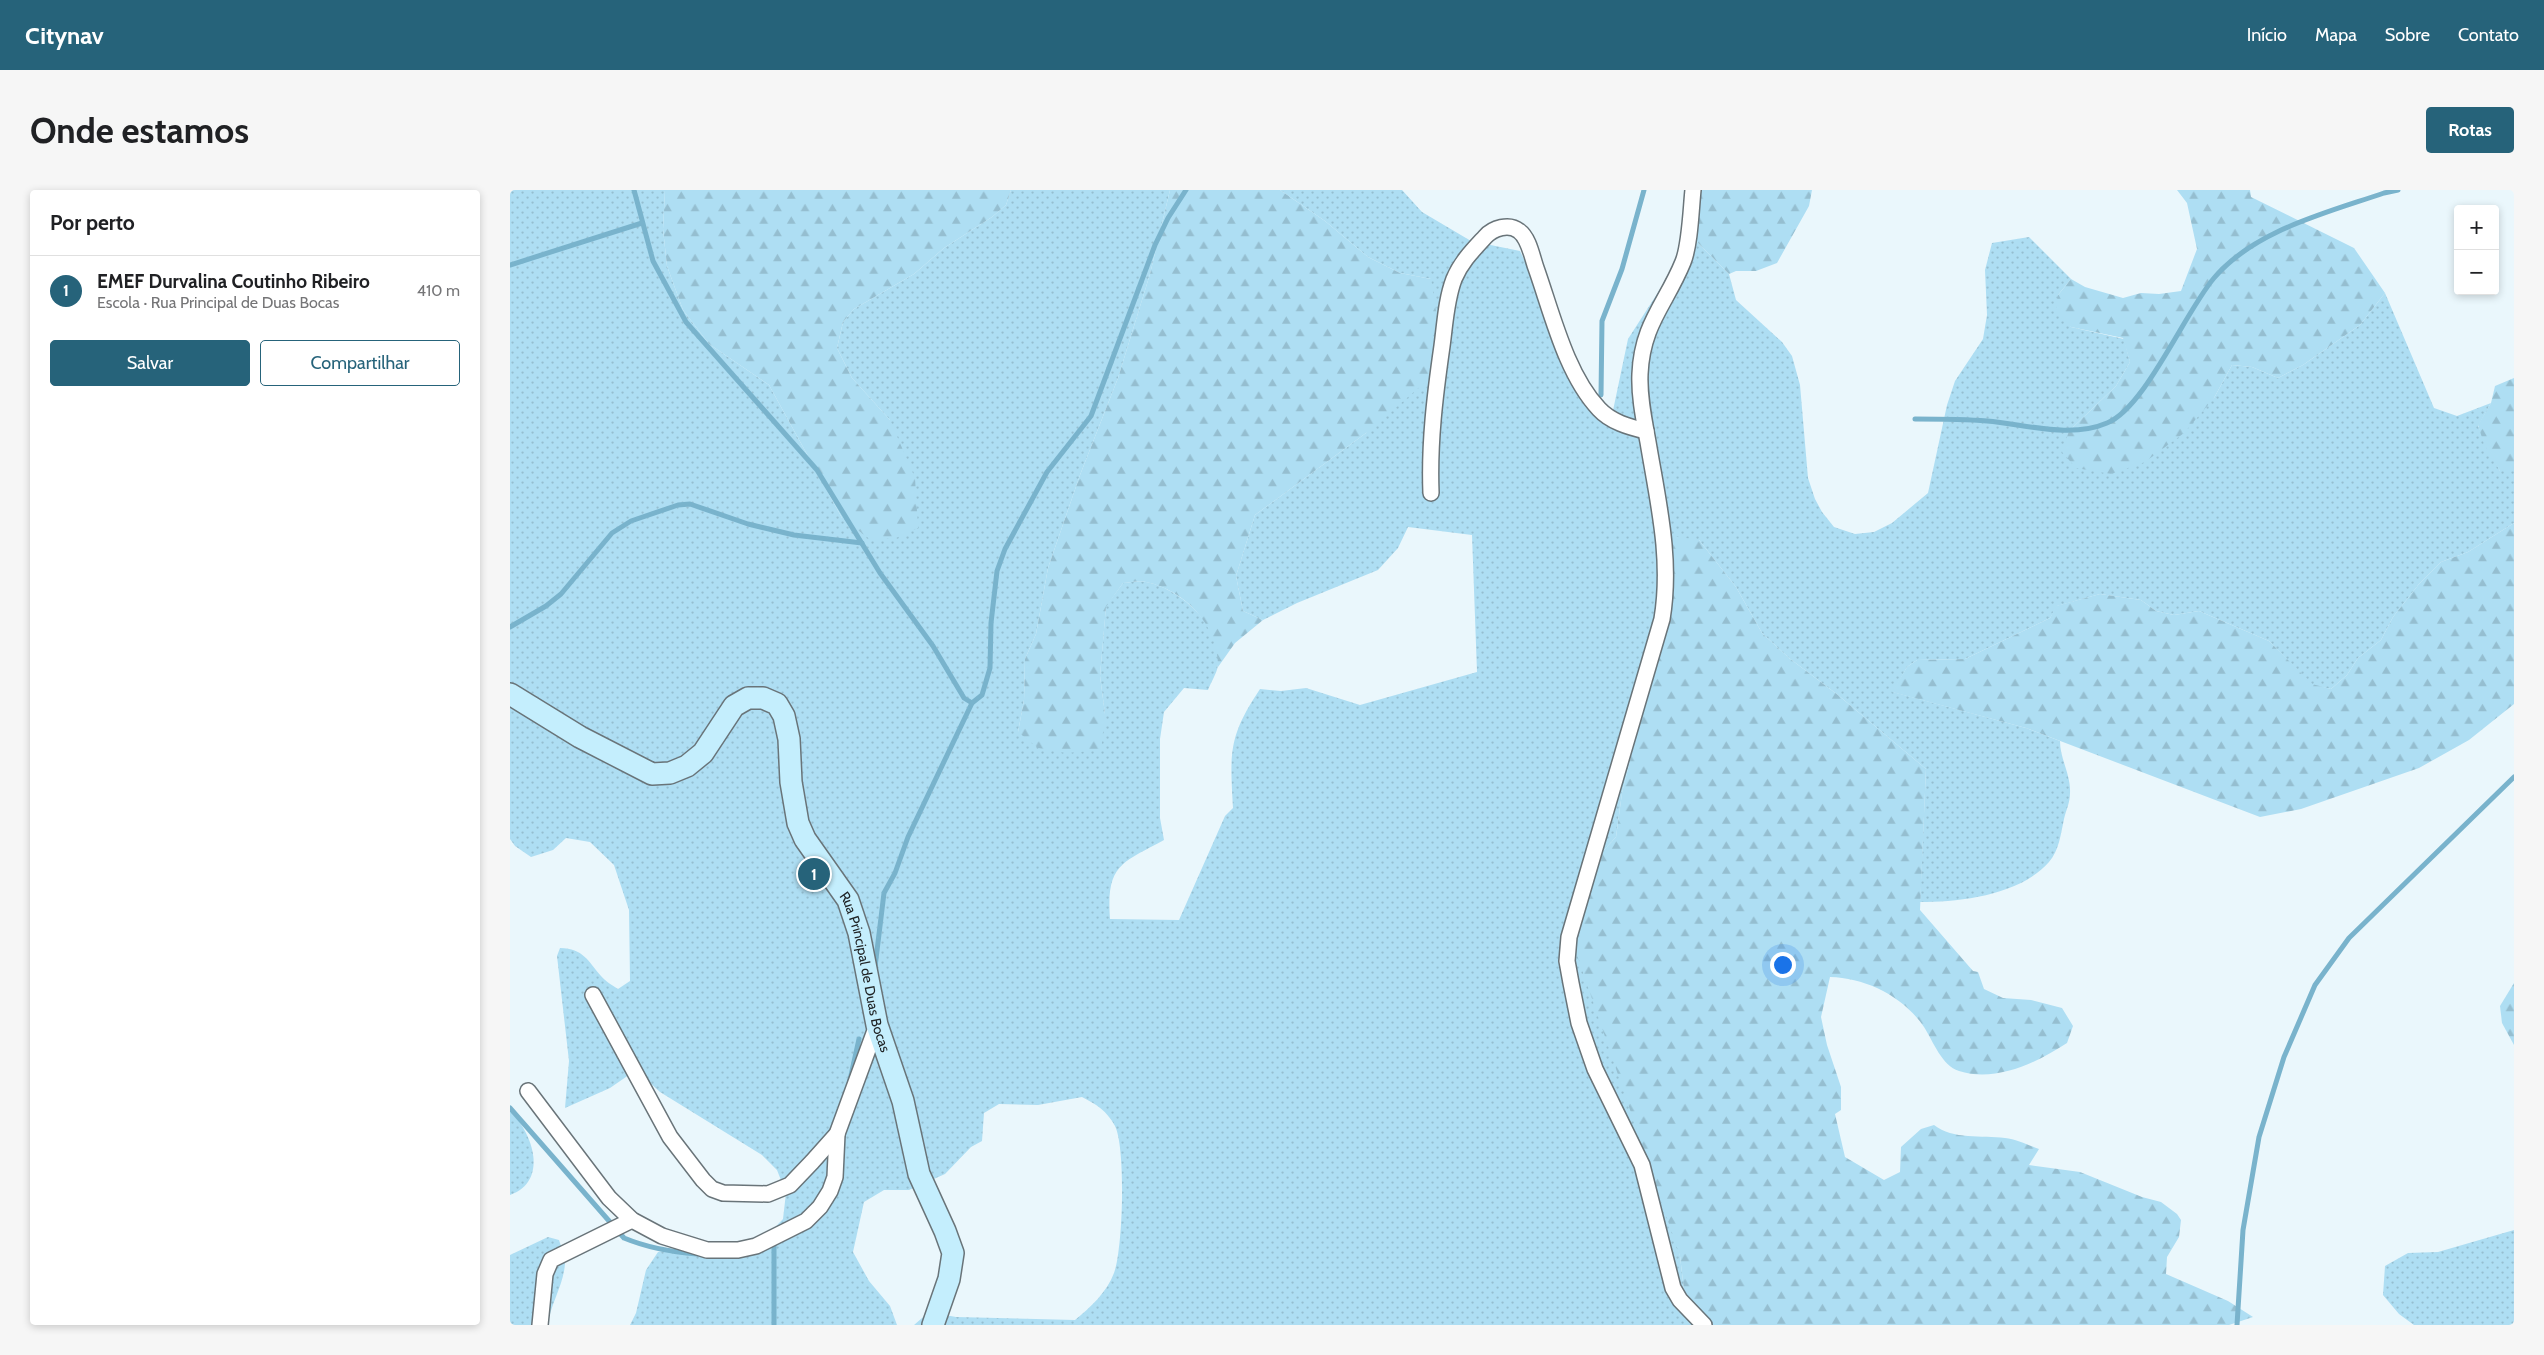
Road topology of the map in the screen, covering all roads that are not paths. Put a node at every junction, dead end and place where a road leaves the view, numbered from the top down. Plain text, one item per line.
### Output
1 (1693, 190) edge
2 (1646, 431) junction
3 (1431, 492) dead end
4 (510, 694) edge
5 (593, 995) dead end
6 (877, 1025) junction
7 (528, 1091) dead end
8 (837, 1134) junction
9 (632, 1220) junction
10 (540, 1325) edge
11 (933, 1325) edge
12 (1704, 1325) edge

1 - 2 street
2 - 3 street
2 - 12 street
4 - 6 street, Rua Principal de Duas Bocas
5 - 8 street
6 - 8 street
6 - 11 street, Rua Principal de Duas Bocas
7 - 9 street
8 - 9 street
9 - 10 street

